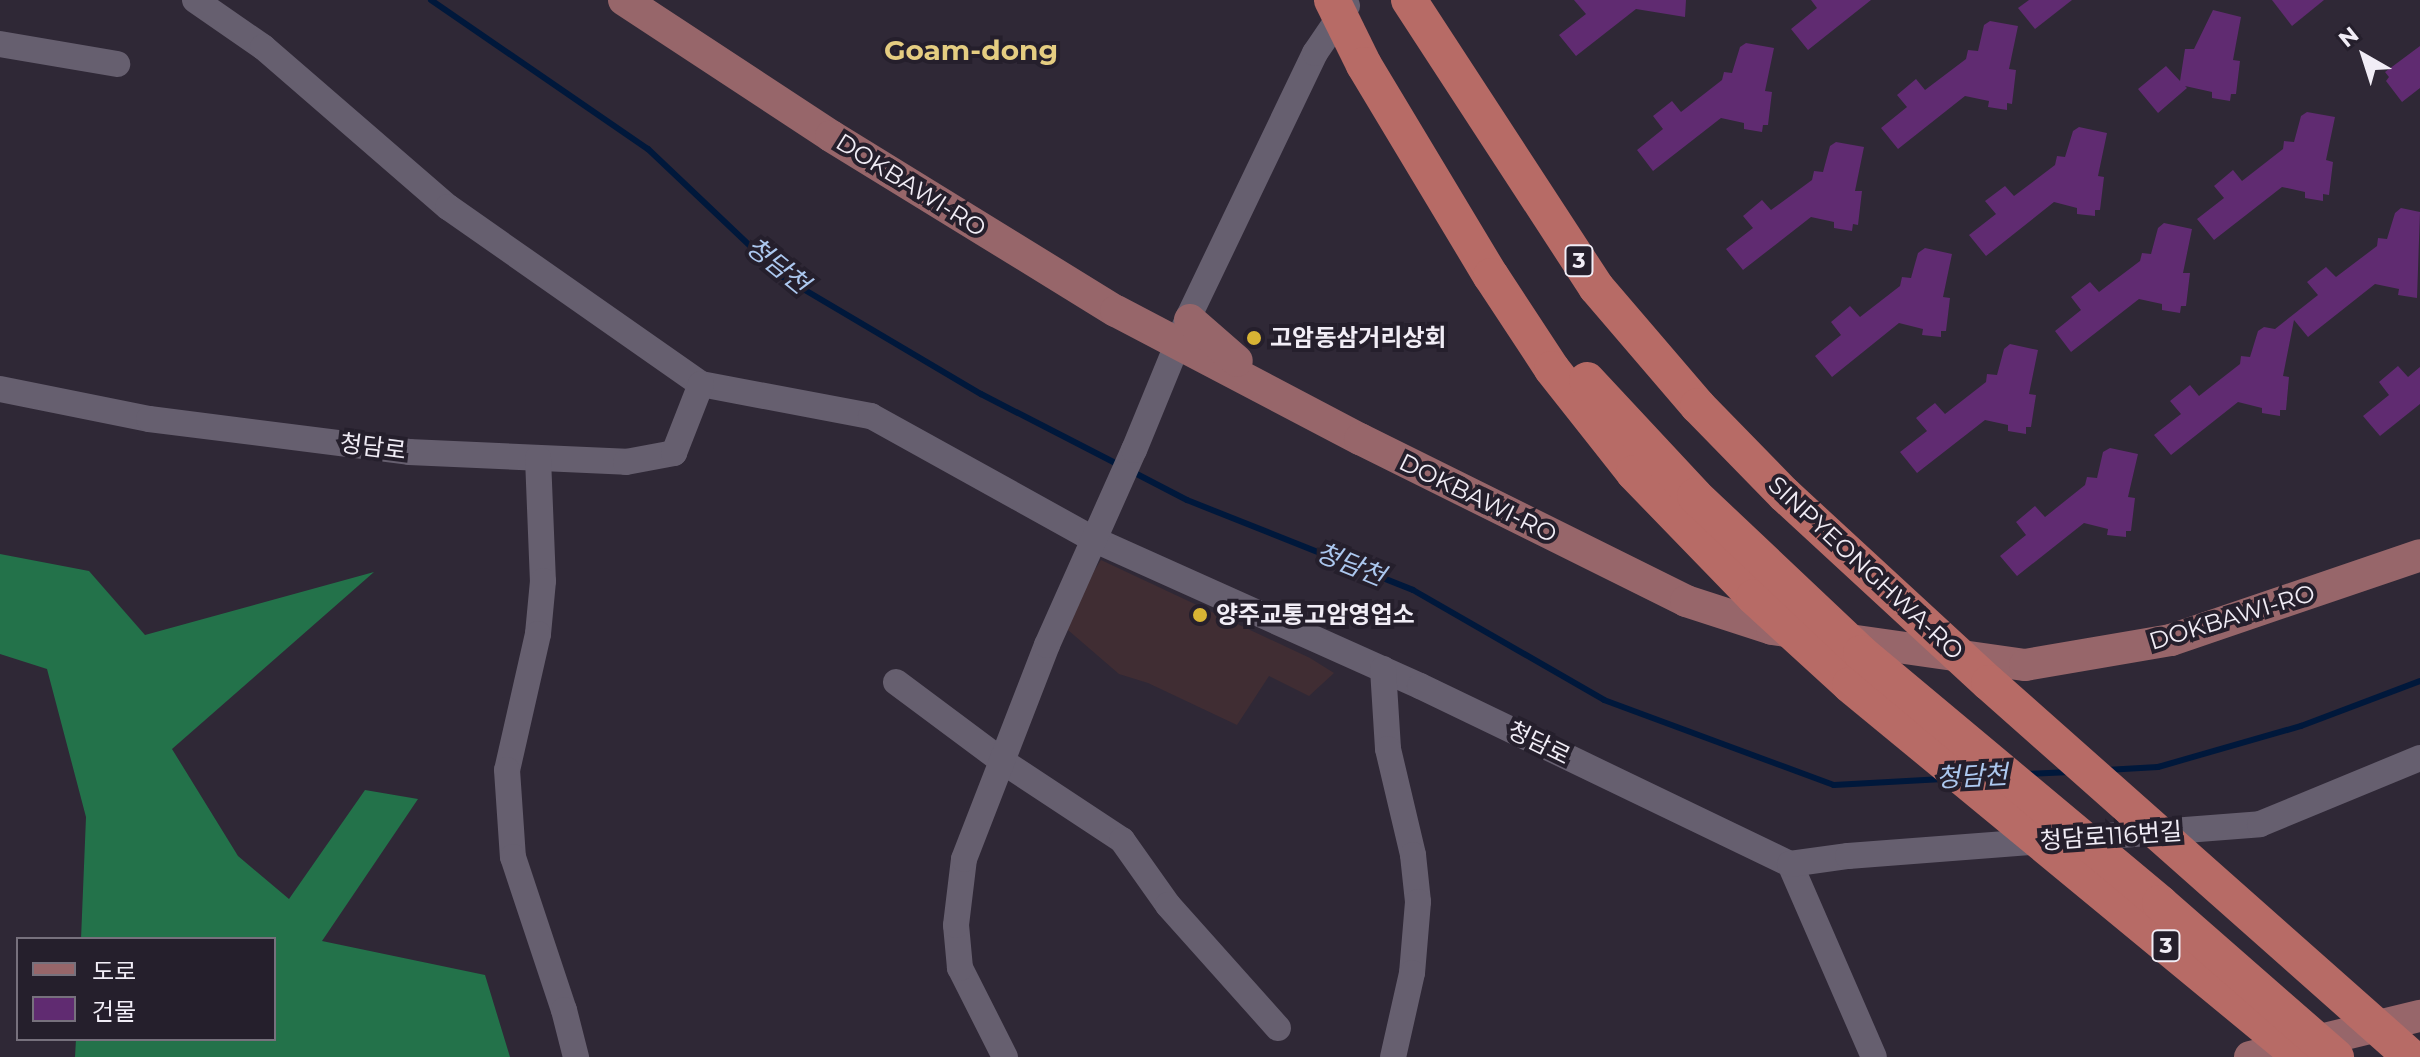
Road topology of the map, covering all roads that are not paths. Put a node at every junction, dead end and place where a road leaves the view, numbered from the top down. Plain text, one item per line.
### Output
1 (195, 0) edge
2 (624, 0) edge
3 (1332, 0) edge
4 (1352, 0) edge
5 (1409, 0) edge
6 (0, 44) edge
7 (117, 64) dead end
8 (1491, 276) junction
9 (1185, 326) junction
10 (701, 384) junction
11 (0, 389) edge
12 (538, 458) junction
13 (1098, 533) junction
14 (2420, 555) edge
15 (1383, 669) junction
16 (896, 682) dead end
17 (2420, 758) edge
18 (1002, 761) junction
19 (1790, 864) junction
20 (2248, 997) junction
21 (2420, 1016) edge
22 (1278, 1028) dead end
23 (576, 1057) edge
24 (1005, 1057) edge
25 (1393, 1057) edge
26 (1874, 1057) edge
27 (2250, 1057) edge
28 (2301, 1057) edge
29 (2336, 1057) edge
30 (2411, 1057) edge

1 - 10 street, 청담로
2 - 9 main road, DOKBAWI-RO
3 - 8 highway, 3
4 - 9 street
5 - 30 highway, SINPYEONGHWA-RO / 3
6 - 7 street
8 - 20 highway, 3
8 - 20 highway, 3
9 - 13 street
9 - 14 main road, DOKBAWI-RO
10 - 12 street, 청담로
10 - 13 street, 청담로
11 - 12 street, 청담로
12 - 23 street
13 - 15 street, 청담로
13 - 18 street
15 - 19 street, 청담로
15 - 25 street
16 - 18 street
17 - 19 street, 청담로116번길
18 - 22 street
18 - 24 street
19 - 26 street
20 - 28 highway, 3
20 - 29 highway, 3
21 - 27 main road

